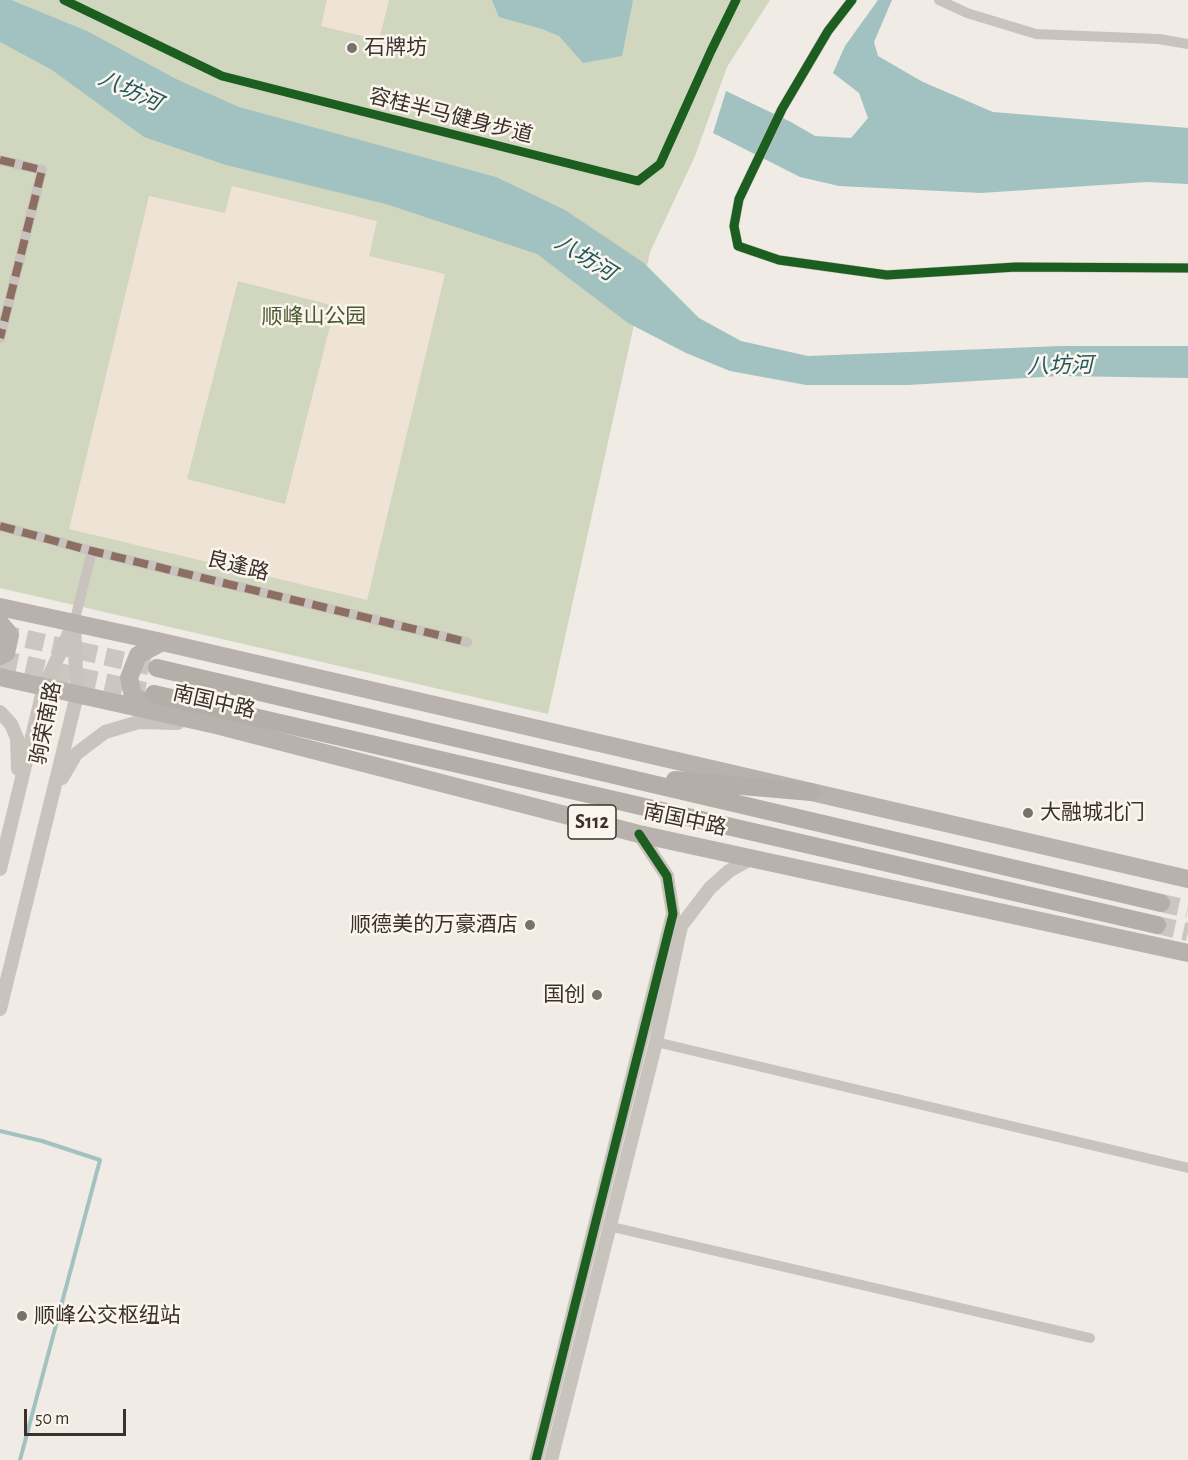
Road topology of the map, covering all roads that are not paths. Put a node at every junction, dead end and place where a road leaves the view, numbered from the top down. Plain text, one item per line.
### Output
1 (852, 0) edge
2 (939, 0) edge
3 (1188, 44) edge
4 (0, 160) edge
5 (1188, 268) edge
6 (0, 338) edge
7 (0, 526) edge
8 (92, 550) junction
9 (0, 607) edge
10 (0, 623) edge
11 (74, 623) junction
12 (162, 642) junction
13 (467, 642) dead end
14 (0, 656) edge
15 (157, 668) tunnel mouth
16 (0, 677) edge
17 (44, 687) junction
18 (154, 694) tunnel mouth
19 (77, 695) junction
20 (0, 712) edge
21 (172, 715) junction
22 (216, 725) junction
23 (610, 774) junction
24 (811, 792) junction
25 (16, 801) junction
26 (48, 811) junction
27 (639, 834) junction
28 (752, 858) junction
29 (0, 869) edge
30 (1188, 879) edge
31 (1161, 903) tunnel mouth
32 (1157, 925) tunnel mouth
33 (1188, 953) edge
34 (0, 1009) edge
35 (656, 1042) junction
36 (1188, 1168) edge
37 (608, 1226) junction
38 (1090, 1338) dead end
39 (536, 1460) edge
40 (551, 1460) edge

1 - 5 street
2 - 3 street
4 - 6 street
7 - 8 street, 良逢路
8 - 11 street
8 - 13 street, 良逢路
9 - 11 main road
10 - 14 main road
11 - 12 main road
11 - 17 street, 驹荣南路
11 - 19 street, 驹荣南路
12 - 21 main road
12 - 24 main road
15 - 23 highway, 南国中路 / S112
16 - 17 main road, 南国中路 / S112
17 - 19 main road, 南国中路 / S112
17 - 25 street, 驹荣南路
18 - 32 highway, 南国中路 / S112
19 - 21 main road, 南国中路 / S112
19 - 26 street, 驹荣南路
20 - 25 street
21 - 22 main road, 南国中路 / S112
22 - 26 street
22 - 27 main road, 南国中路 / S112
23 - 24 highway
23 - 31 highway, 南国中路 / S112
24 - 30 main road
25 - 29 street, 驹荣南路
26 - 34 street, 驹荣南路
27 - 28 main road, 南国中路 / S112
27 - 39 street
28 - 33 main road, 南国中路 / S112
28 - 35 street
35 - 36 street
35 - 37 street
37 - 38 street
37 - 40 street

